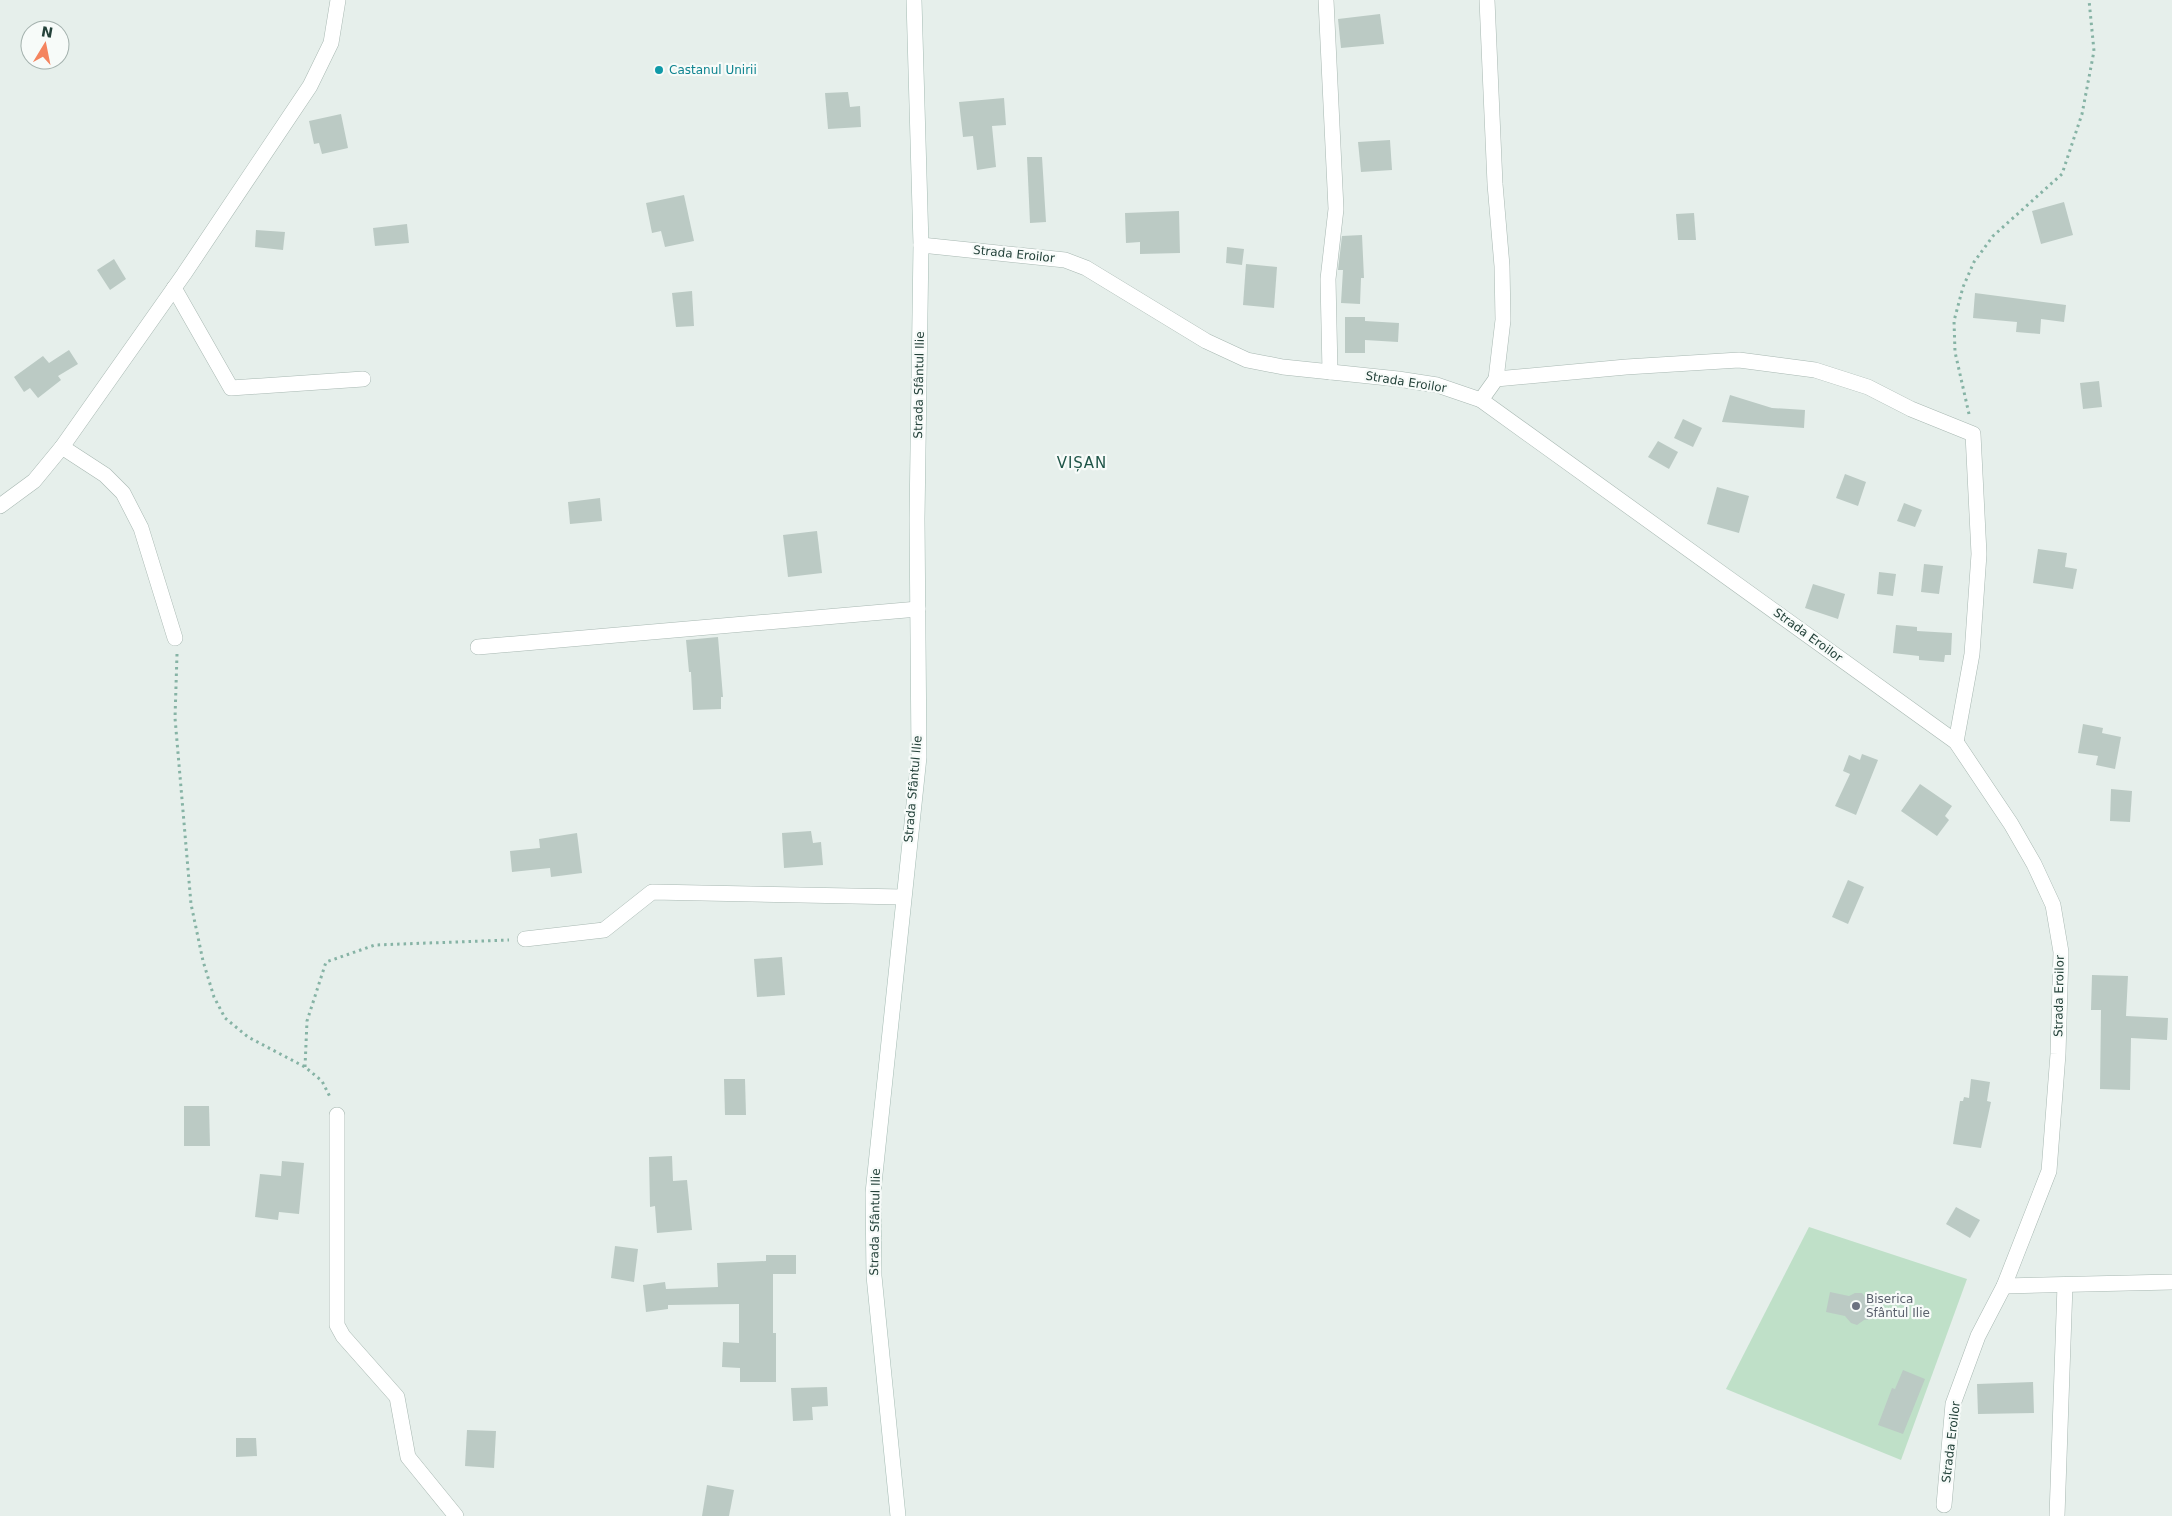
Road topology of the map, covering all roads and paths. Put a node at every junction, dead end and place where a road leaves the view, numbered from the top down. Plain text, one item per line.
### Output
1 (338, 0) edge
2 (914, 0) edge
3 (1326, 0) edge
4 (1487, 0) edge
5 (2089, 0) edge
6 (921, 245) junction
7 (174, 288) junction
8 (1330, 372) junction
9 (1496, 378) junction
10 (364, 379) dead end
11 (1481, 400) junction
12 (1974, 434) junction
13 (62, 447) junction
14 (0, 506) edge
15 (918, 609) junction
16 (175, 638) joint
17 (478, 647) dead end
18 (1956, 742) junction
19 (903, 897) junction
20 (525, 939) joint
21 (305, 1067) junction
22 (337, 1115) joint
23 (2172, 1282) edge
24 (2065, 1285) junction
25 (2004, 1286) junction
26 (1944, 1505) dead end
27 (456, 1516) edge
28 (898, 1516) edge
29 (2057, 1516) edge

1 - 7 street
2 - 6 street, Strada Sfântul Ilie
3 - 8 street
4 - 9 street
5 - 12 path
6 - 8 street, Strada Eroilor
6 - 15 street, Strada Sfântul Ilie
7 - 10 street
7 - 13 street
8 - 11 street, Strada Eroilor
9 - 11 street
9 - 12 street
11 - 18 street, Strada Eroilor
12 - 18 street
13 - 14 street
13 - 16 street
15 - 17 street
15 - 19 street, Strada Sfântul Ilie
16 - 21 path
18 - 25 street, Strada Eroilor
19 - 20 street
19 - 28 street, Strada Sfântul Ilie
20 - 21 path
21 - 22 path
22 - 27 street
23 - 24 street
24 - 25 street
24 - 29 street
25 - 26 street, Strada Eroilor

